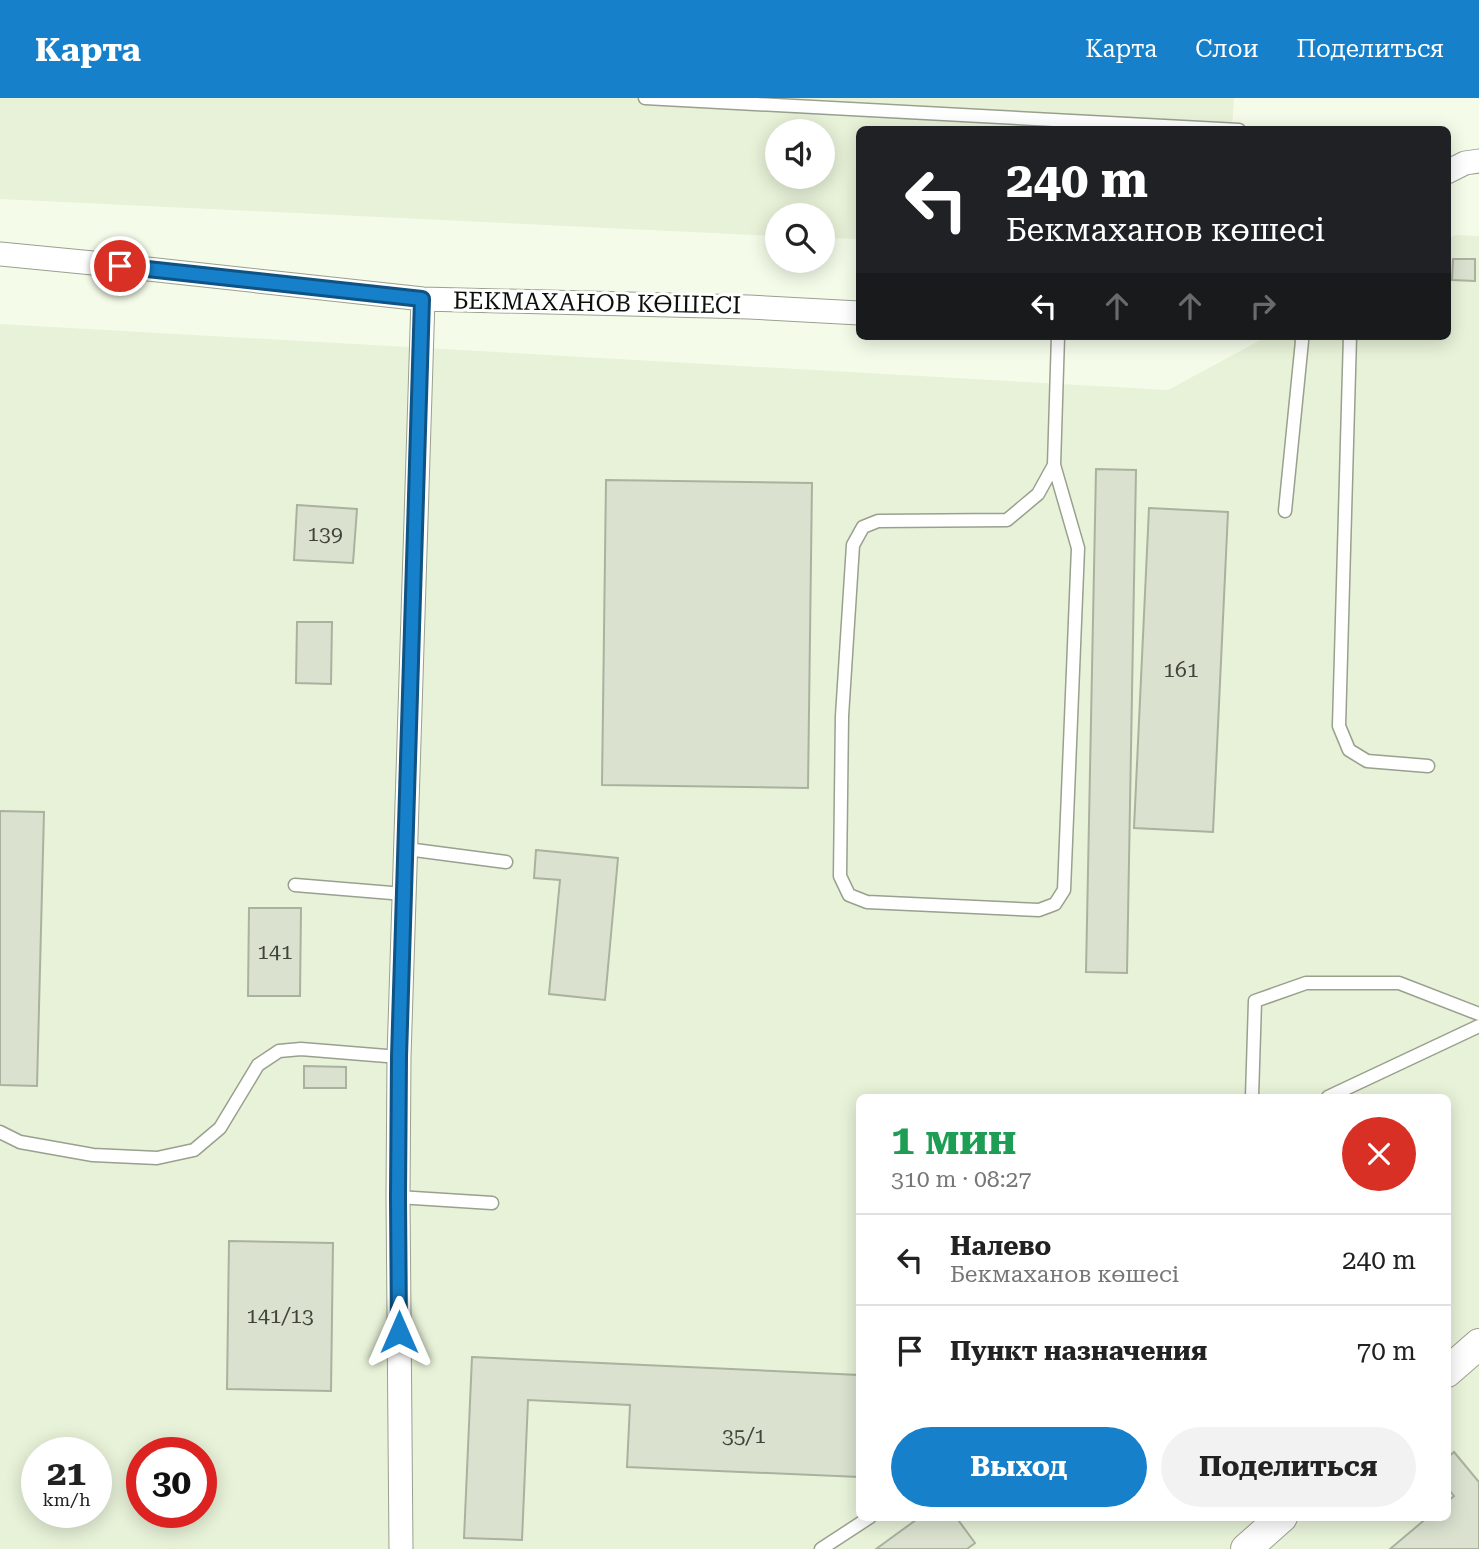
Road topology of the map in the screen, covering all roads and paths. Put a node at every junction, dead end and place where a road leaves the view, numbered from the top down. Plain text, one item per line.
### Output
1 (645, 98) edge
2 (1164, 126) edge
3 (1479, 161) edge
4 (1451, 170) edge
5 (0, 254) edge
6 (422, 299) junction
7 (856, 313) edge
8 (1058, 340) edge
9 (1302, 340) edge
10 (1350, 340) edge
11 (1054, 465) junction
12 (1285, 511) dead end
13 (1428, 766) dead end
14 (407, 849) junction
15 (506, 862) dead end
16 (295, 885) dead end
17 (404, 894) junction
18 (1479, 1014) edge
19 (1479, 1026) edge
20 (399, 1057) junction
21 (1252, 1094) edge
22 (1334, 1094) edge
23 (0, 1132) edge
24 (398, 1197) junction
25 (492, 1203) dead end
26 (1479, 1344) edge
27 (1451, 1368) edge
28 (864, 1521) edge
29 (1278, 1521) edge
30 (401, 1549) edge
31 (821, 1549) edge
32 (1246, 1549) edge

1 - 2 lane
3 - 4 street
5 - 6 street, БЕКМАХАНОВ КӨШЕСІ
6 - 7 street, БЕКМАХАНОВ КӨШЕСІ
6 - 14 street
8 - 11 lane
9 - 12 lane
10 - 13 lane
11 - 11 lane
14 - 15 lane
14 - 17 street
16 - 17 lane
17 - 20 street
18 - 21 lane
19 - 22 lane
20 - 23 lane
20 - 24 street
24 - 25 lane
24 - 30 street
26 - 27 street
28 - 31 lane
29 - 32 street

